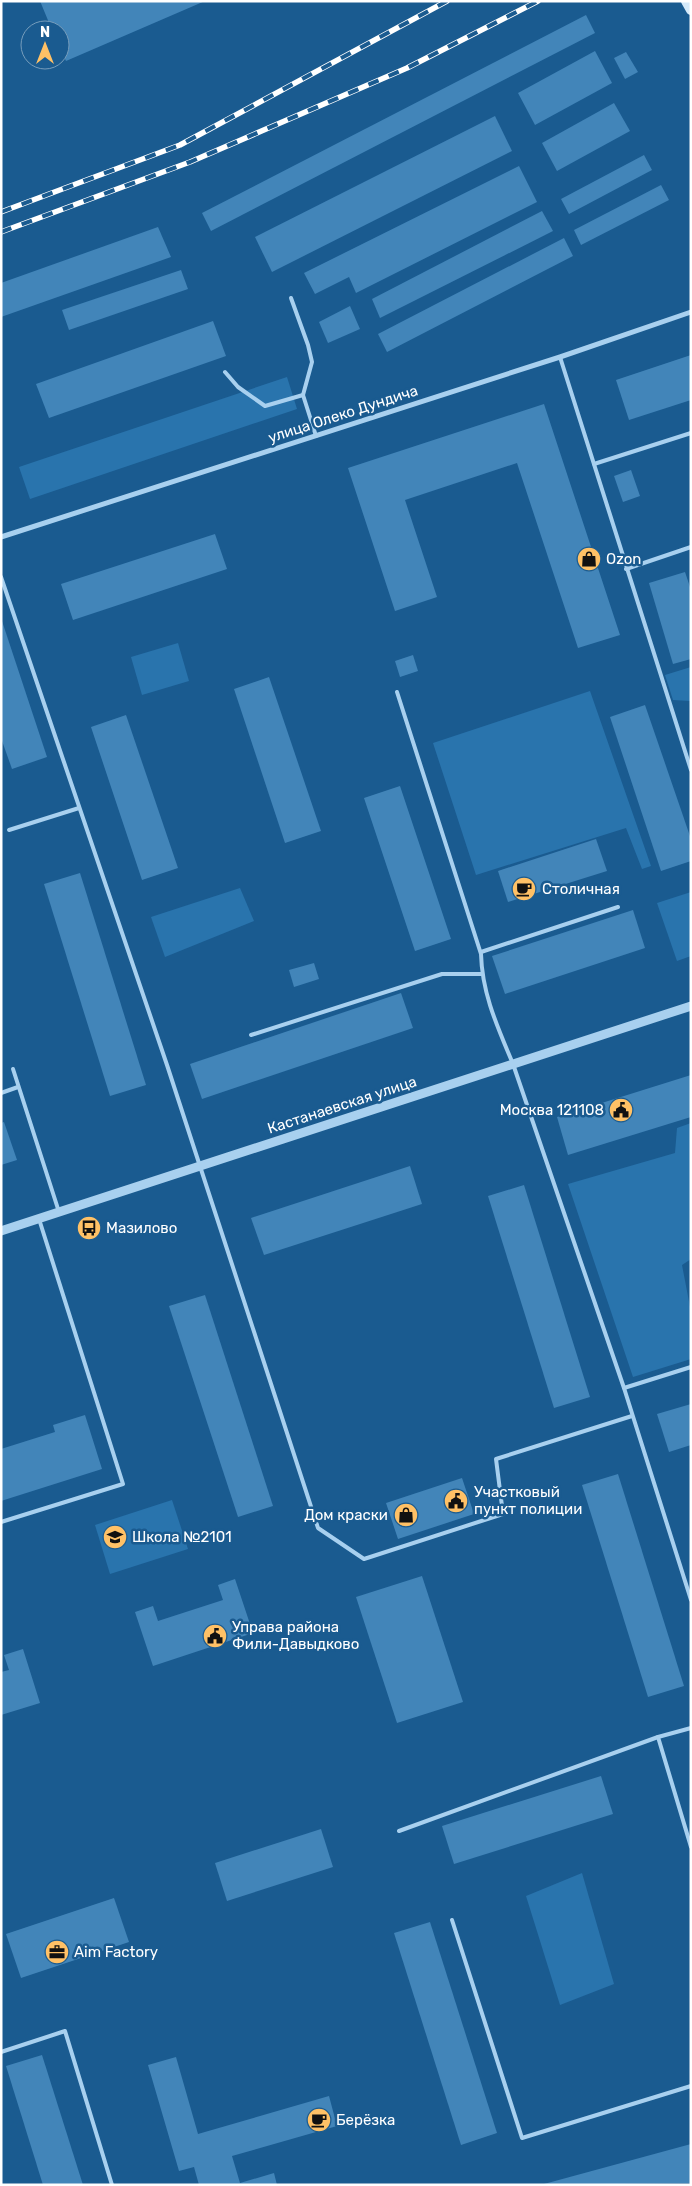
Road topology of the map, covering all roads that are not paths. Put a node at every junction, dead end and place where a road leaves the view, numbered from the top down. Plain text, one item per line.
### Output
1 (686, 1) edge
2 (691, 10) edge
3 (291, 298) dead end
4 (691, 312) edge
5 (560, 357) junction
6 (225, 372) dead end
7 (303, 395) junction
8 (691, 432) edge
9 (316, 436) junction
10 (594, 464) junction
11 (1, 537) edge
12 (691, 547) edge
13 (626, 569) junction
14 (1, 577) edge
15 (397, 692) dead end
16 (691, 770) edge
17 (79, 808) junction
18 (9, 830) dead end
19 (618, 907) dead end
20 (481, 952) junction
21 (482, 974) junction
22 (691, 1006) edge
23 (251, 1035) dead end
24 (513, 1064) junction
25 (13, 1069) dead end
26 (18, 1087) junction
27 (1, 1093) edge
28 (200, 1166) junction
29 (59, 1212) junction
30 (38, 1219) junction
31 (1, 1231) edge
32 (691, 1367) edge
33 (624, 1388) junction
34 (632, 1416) junction
35 (1, 1522) edge
36 (691, 1600) edge
37 (691, 1728) edge
38 (658, 1737) junction
39 (399, 1831) dead end
40 (691, 1847) edge
41 (452, 1920) dead end
42 (1, 2052) edge
43 (691, 2086) edge
44 (112, 2185) edge

1 - 2 main road
3 - 7 lane
4 - 5 street, улица Олеко Дундича
5 - 9 street, улица Олеко Дундича
5 - 10 lane
6 - 7 lane
7 - 9 lane
8 - 10 lane
9 - 11 street, улица Олеко Дундича
10 - 13 lane
12 - 13 lane
13 - 16 lane
14 - 17 lane
15 - 20 lane
17 - 18 lane
17 - 28 lane
19 - 20 lane
20 - 21 lane
21 - 23 lane
21 - 24 lane
22 - 24 street, Кастанаевская улица
24 - 28 street, Кастанаевская улица
24 - 33 lane
25 - 26 lane
26 - 27 lane
26 - 29 lane
28 - 29 street, Кастанаевская улица
28 - 34 lane
29 - 30 street, Кастанаевская улица
30 - 31 street, Кастанаевская улица
30 - 35 lane
32 - 33 lane
33 - 34 lane
34 - 36 lane
37 - 38 lane
38 - 39 lane
38 - 40 lane
41 - 43 lane
42 - 44 lane

